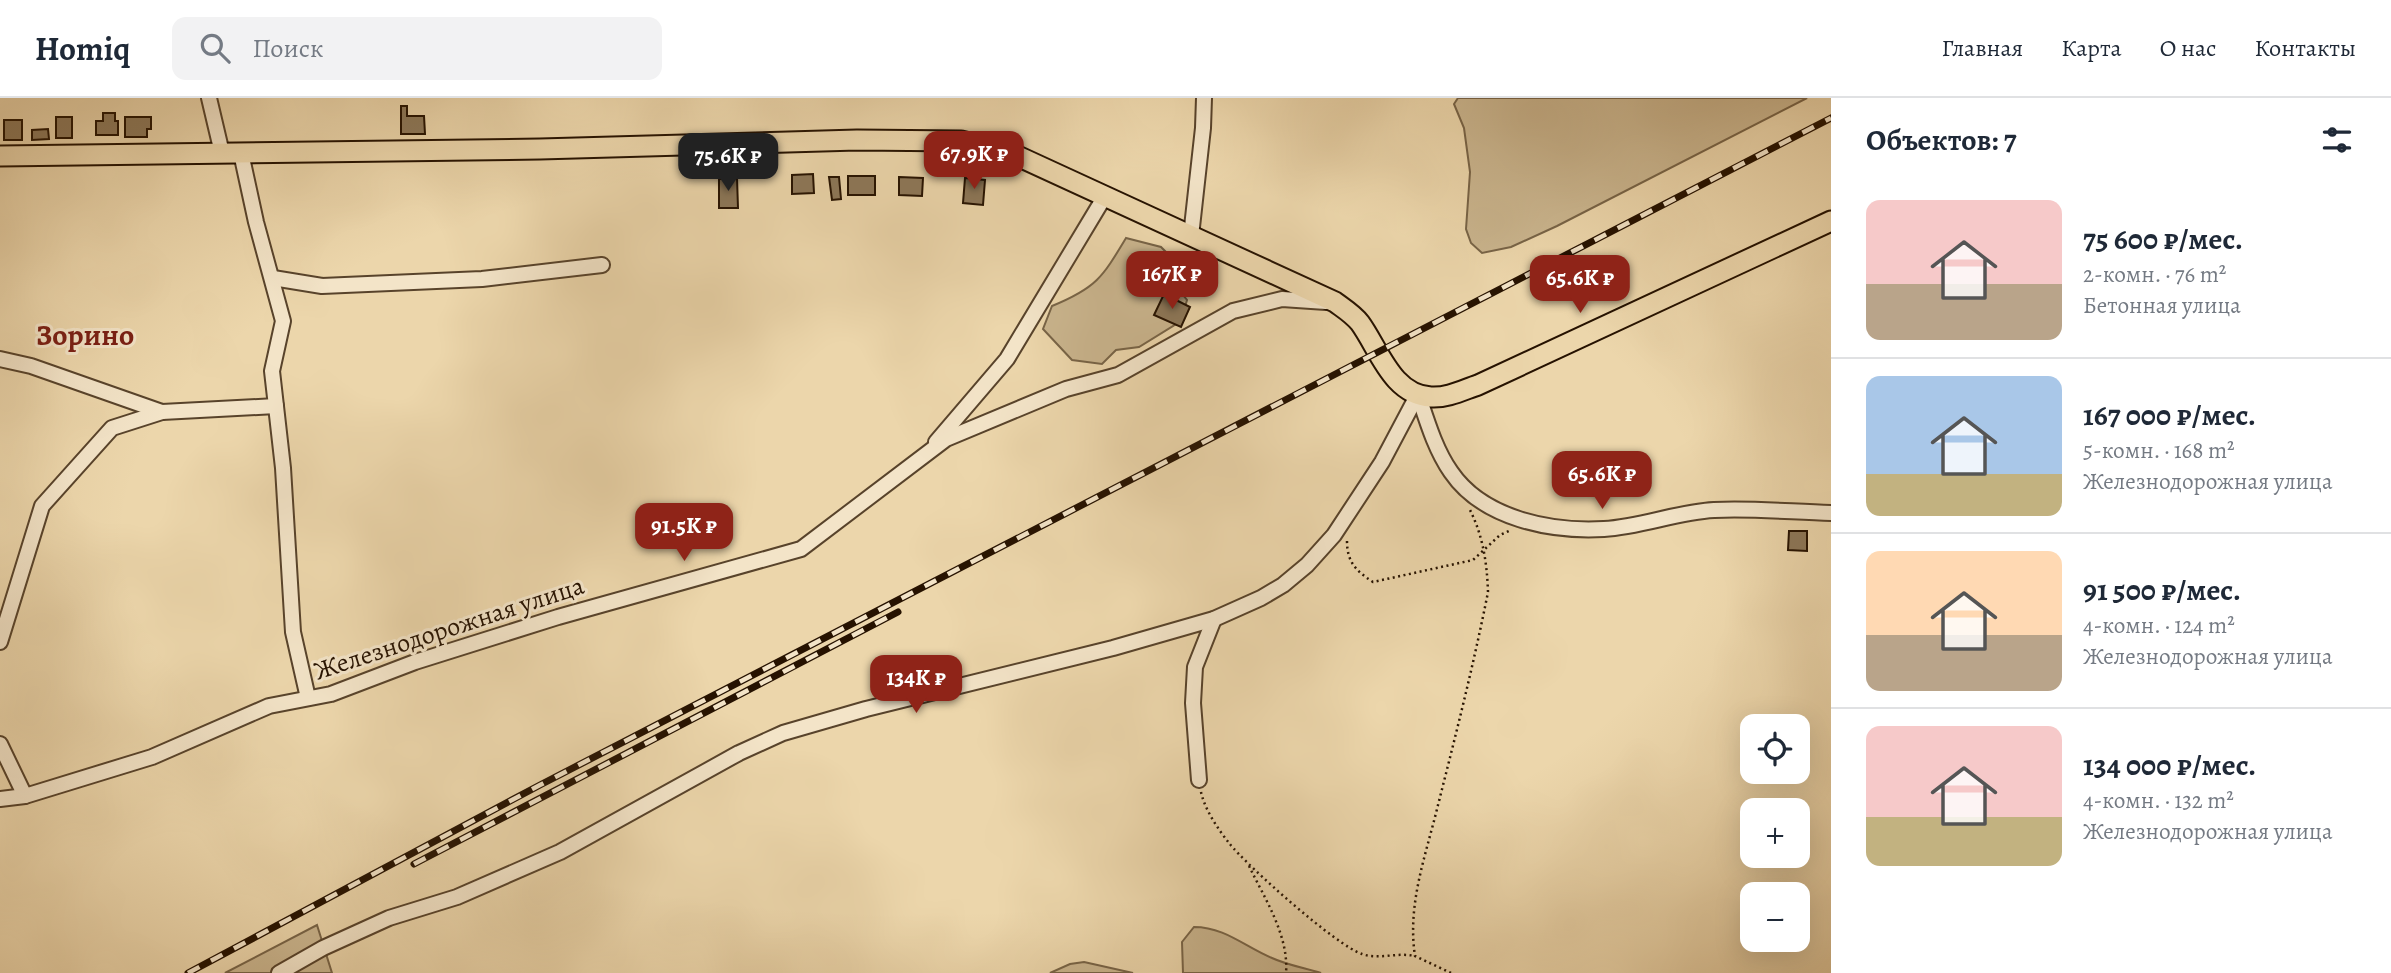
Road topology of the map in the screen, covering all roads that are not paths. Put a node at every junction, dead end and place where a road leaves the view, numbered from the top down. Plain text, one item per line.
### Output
1 (209, 98) edge
2 (1204, 98) edge
3 (232, 153) junction
4 (0, 156) edge
5 (1105, 196) junction
6 (1831, 221) edge
7 (1191, 236) junction
8 (602, 265) dead end
9 (273, 278) junction
10 (1343, 308) junction
11 (0, 359) edge
12 (1418, 394) junction
13 (276, 406) junction
14 (162, 412) junction
15 (925, 454) junction
16 (1831, 513) edge
17 (1214, 619) junction
18 (0, 642) edge
19 (308, 698) junction
20 (0, 744) edge
21 (1199, 780) road end
22 (25, 796) junction
23 (0, 799) edge
24 (279, 973) edge

1 - 3 street
2 - 7 street
3 - 4 main road
3 - 5 main road
3 - 9 street
5 - 7 main road
5 - 15 street
6 - 12 main road
7 - 10 main road
8 - 9 street
9 - 13 street
10 - 12 main road
10 - 15 street, Железнодорожная улица
11 - 14 street
12 - 16 street
12 - 17 street
13 - 14 street
13 - 19 street
14 - 18 street
15 - 19 street, Железнодорожная улица
17 - 21 street
17 - 24 street
19 - 22 street, Железнодорожная улица
20 - 22 street
22 - 23 street, Железнодорожная улица

